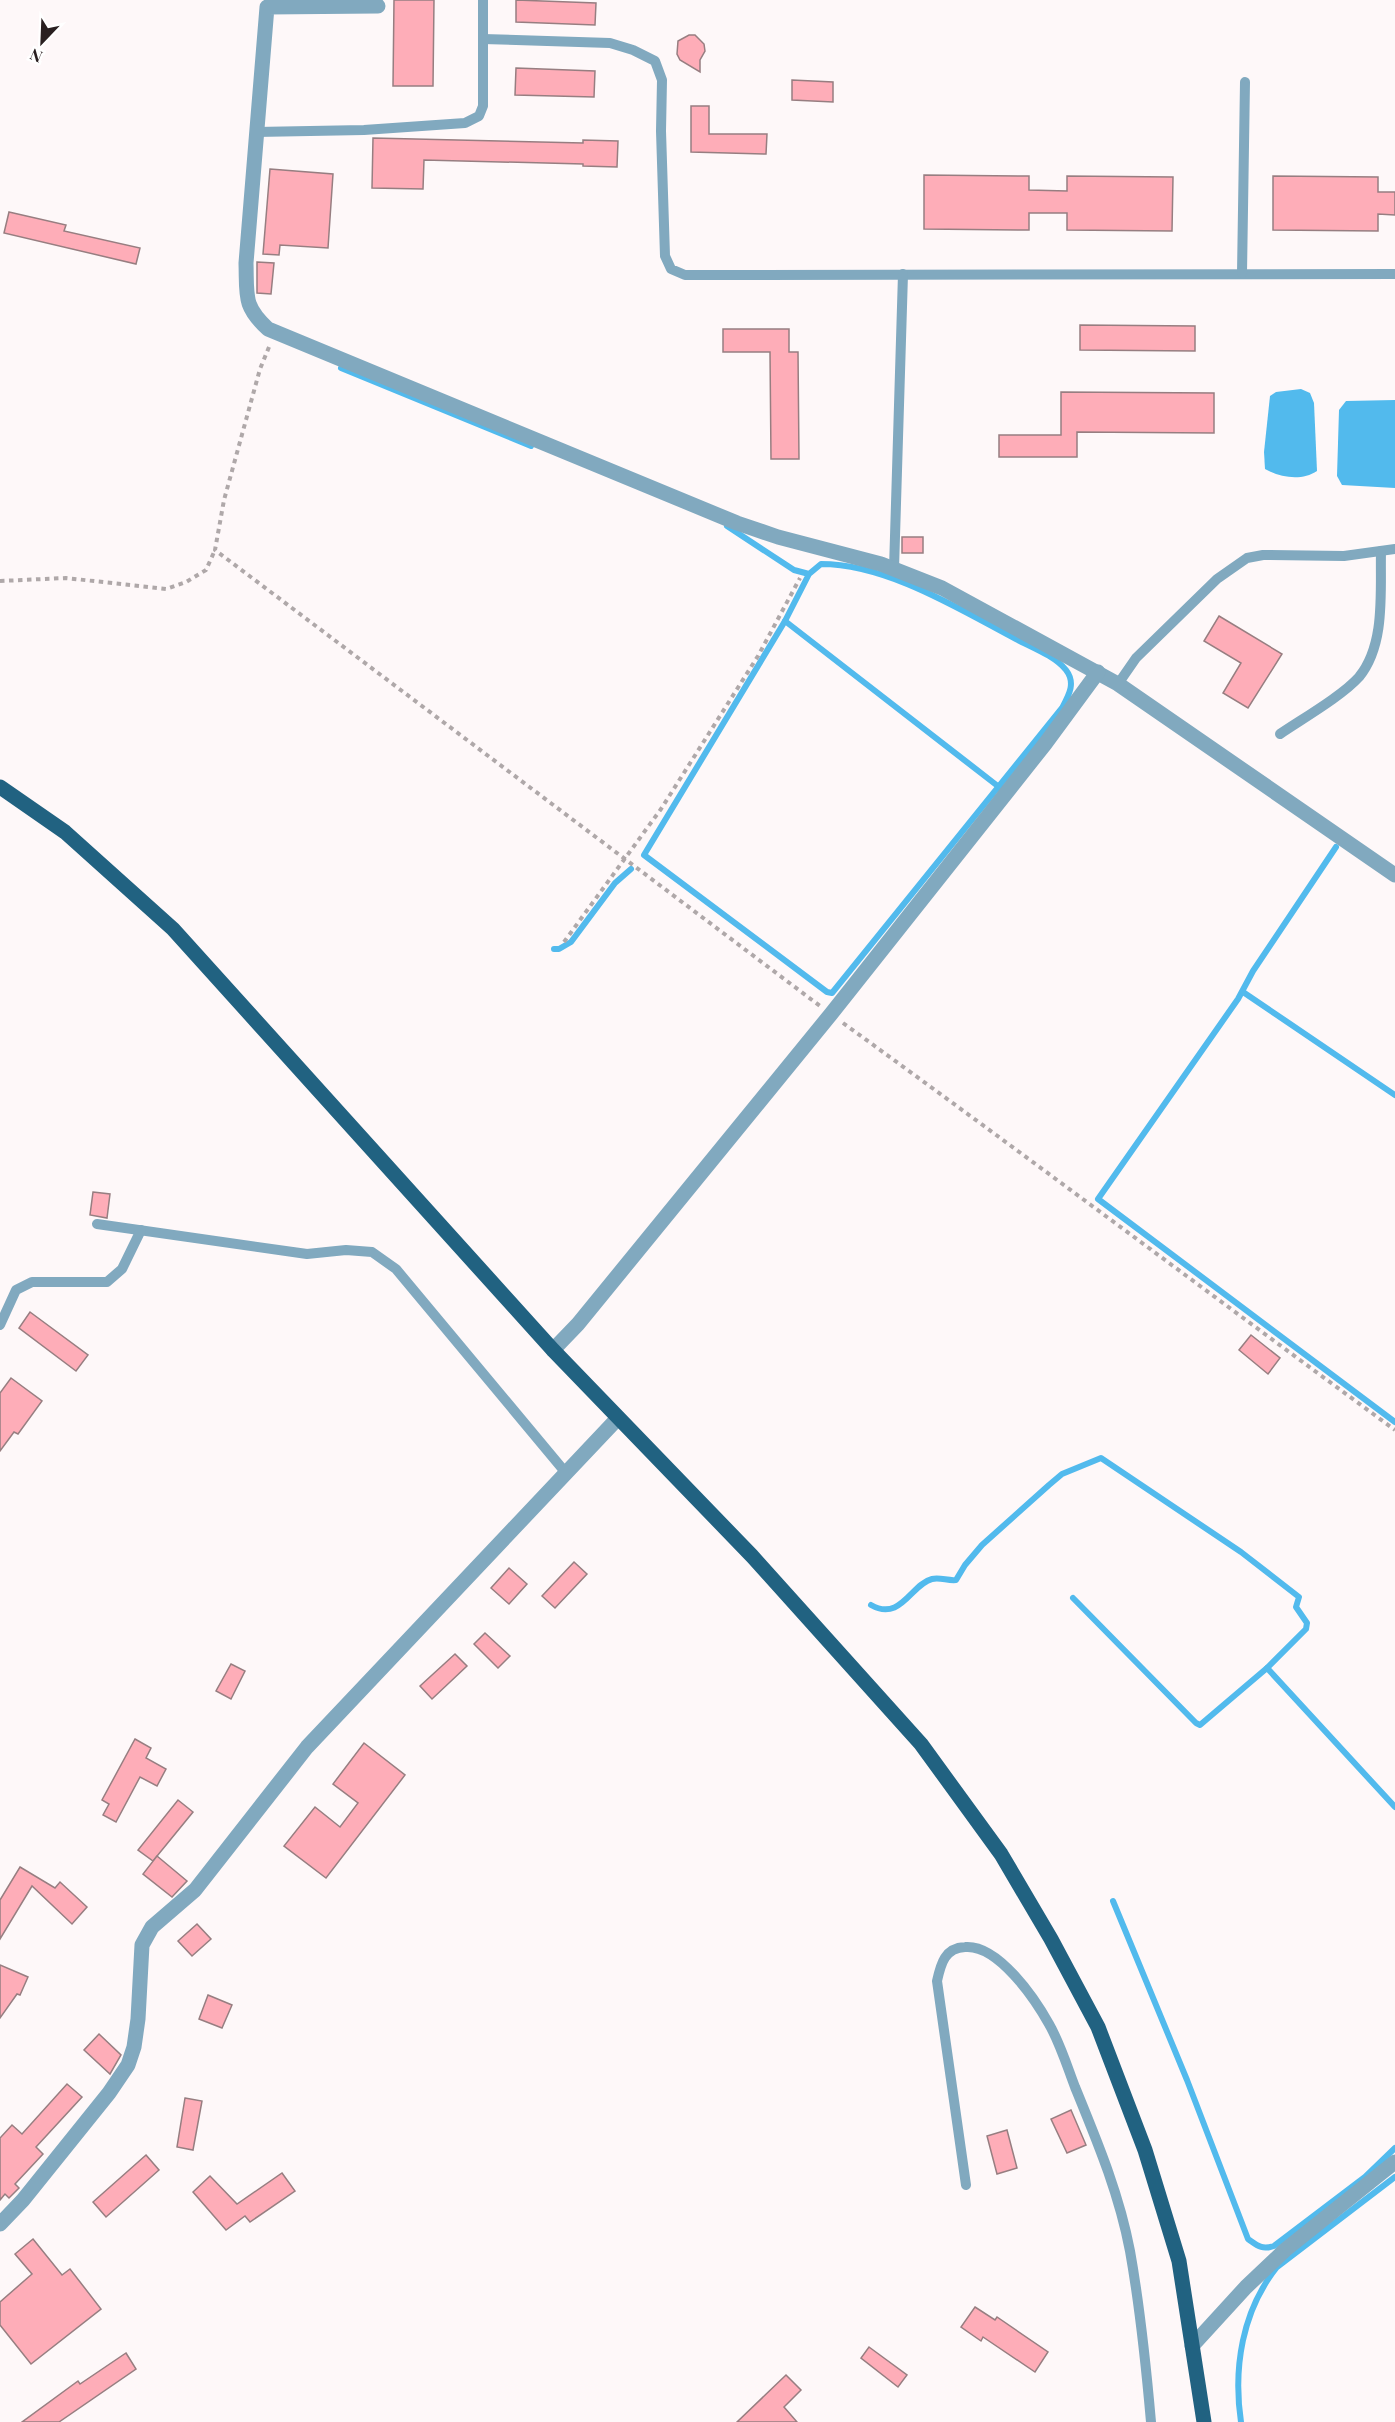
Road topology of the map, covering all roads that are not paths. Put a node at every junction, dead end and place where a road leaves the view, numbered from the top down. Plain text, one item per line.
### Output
1 (483, 0) edge
2 (378, 6) dead end
3 (483, 39) junction
4 (1245, 82) dead end
5 (256, 132) junction
6 (1242, 273) junction
7 (903, 274) junction
8 (1395, 274) edge
9 (1395, 549) edge
10 (1381, 551) junction
11 (894, 569) junction
12 (1098, 672) junction
13 (1118, 684) junction
14 (1280, 734) dead end
15 (0, 787) edge
16 (1395, 875) edge
17 (97, 1224) dead end
18 (141, 1230) junction
19 (0, 1325) edge
20 (553, 1350) junction
21 (618, 1418) junction
22 (566, 1473) junction
23 (1395, 2162) edge
24 (966, 2185) dead end
25 (0, 2224) edge
26 (1192, 2346) junction
27 (1151, 2422) edge
28 (1204, 2422) edge

1 - 3 lane
2 - 5 street
3 - 5 lane
3 - 7 lane
4 - 6 lane
5 - 11 street
6 - 7 lane
6 - 8 lane
7 - 11 lane
9 - 10 lane
10 - 13 lane
10 - 14 lane
11 - 12 street
12 - 13 street
12 - 20 street
13 - 16 street
15 - 20 main road
17 - 18 lane
18 - 19 lane
18 - 22 lane
20 - 21 main road
21 - 22 street
21 - 26 main road
22 - 25 street
23 - 26 street
24 - 27 lane
26 - 28 main road

